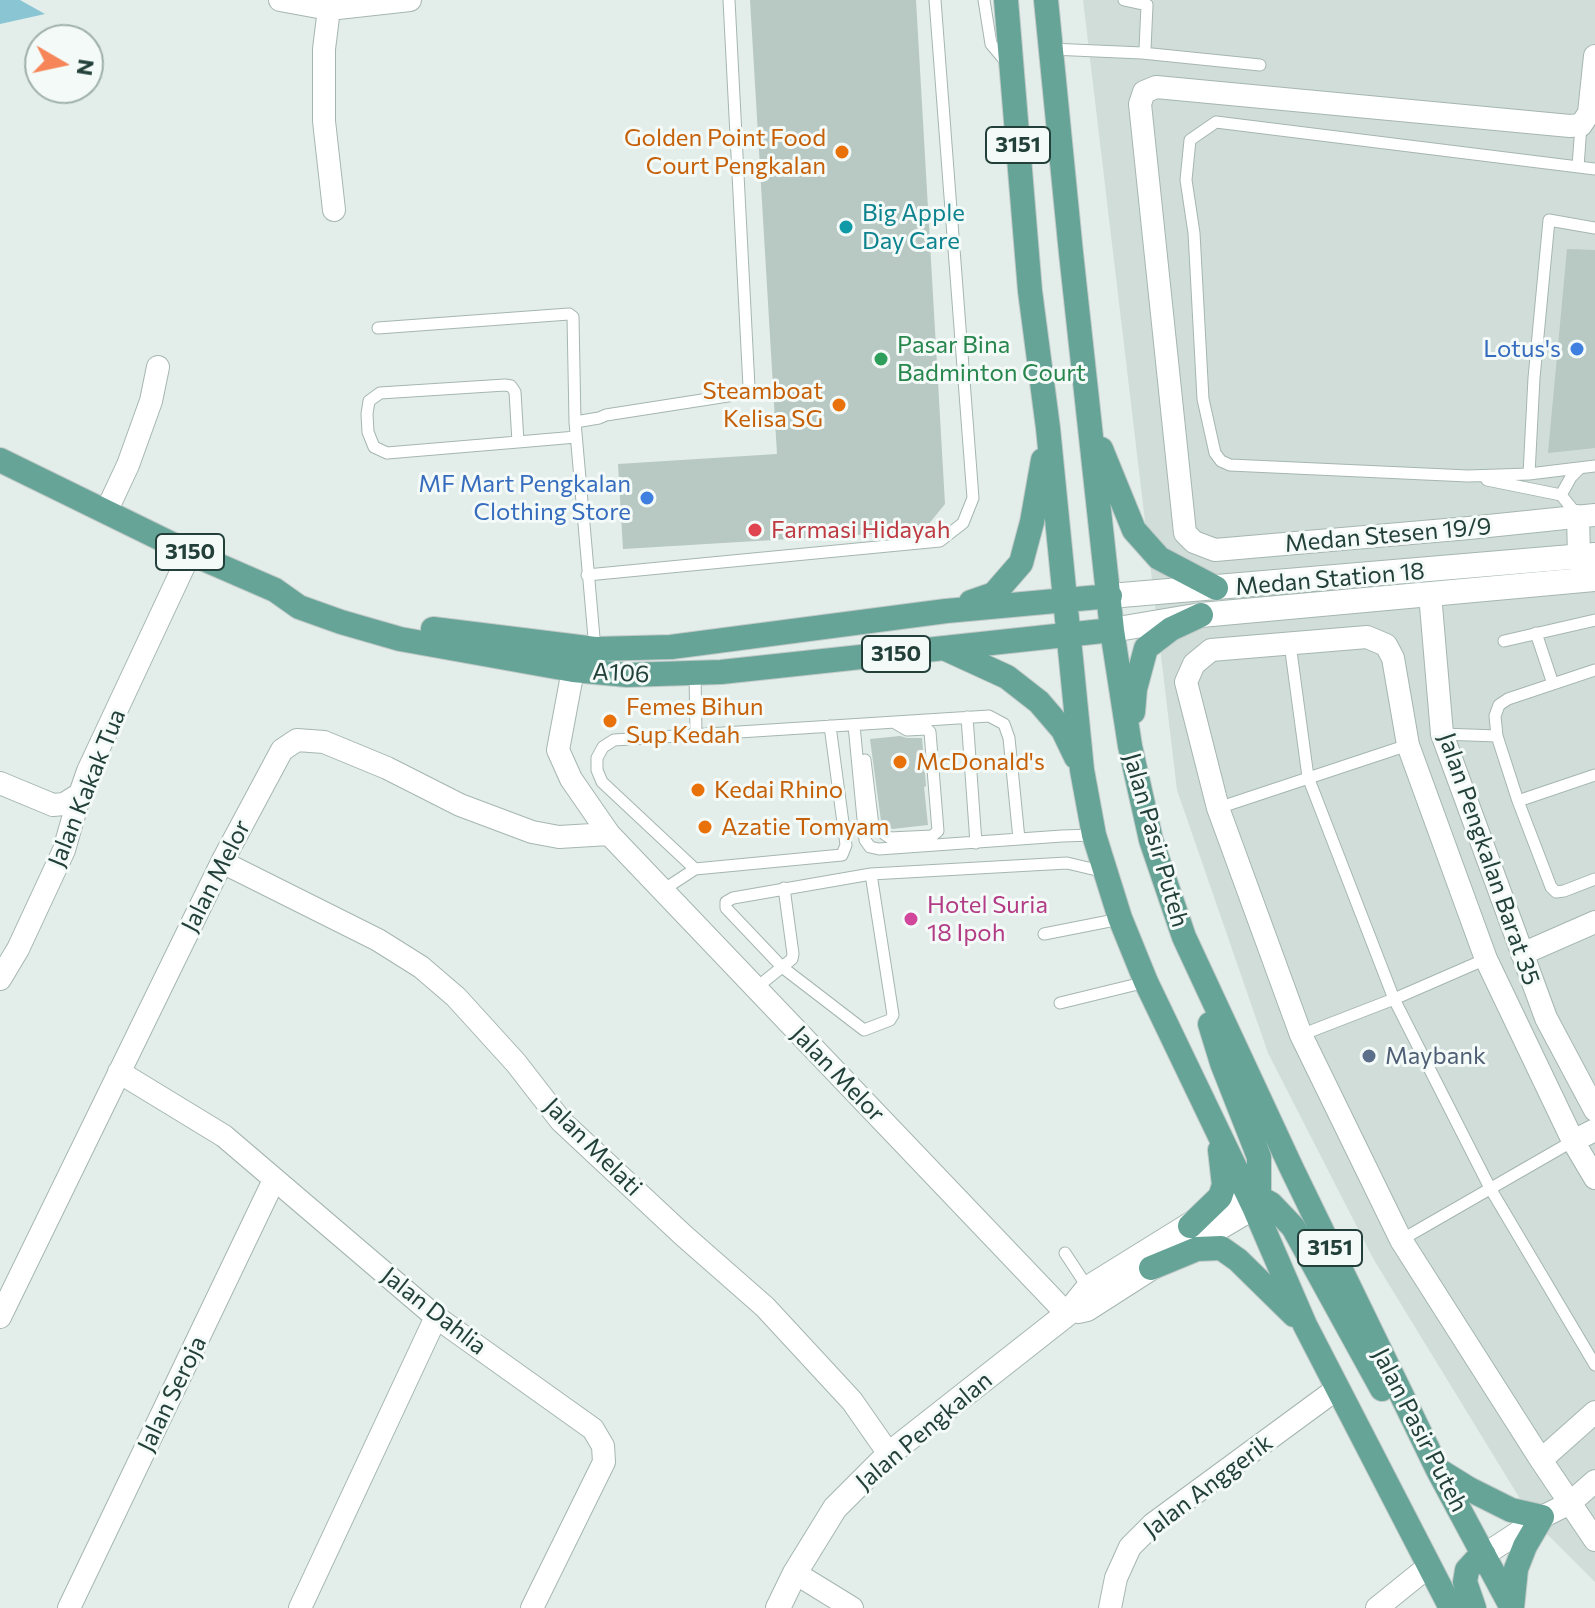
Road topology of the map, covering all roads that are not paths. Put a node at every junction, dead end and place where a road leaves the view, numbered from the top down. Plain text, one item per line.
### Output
1 (280, 0) edge
2 (410, 0) edge
3 (729, 0) edge
4 (935, 0) edge
5 (984, 0) edge
6 (1006, 0) edge
7 (1046, 0) edge
8 (1124, 0) edge
9 (329, 9) junction
10 (1051, 49) junction
11 (1142, 53) junction
12 (1595, 56) edge
13 (1260, 65) dead end
14 (1012, 70) junction
15 (1581, 125) junction
16 (1578, 167) junction
17 (1595, 169) edge
18 (334, 210) dead end
19 (1595, 228) edge
20 (378, 328) dead end
21 (158, 367) dead end
22 (575, 422) junction
23 (1091, 425) junction
24 (1048, 428) junction
25 (576, 437) junction
26 (518, 442) junction
27 (0, 460) edge
28 (1595, 466) edge
29 (1580, 468) junction
30 (1529, 474) junction
31 (1468, 476) junction
32 (1561, 495) junction
33 (106, 512) junction
34 (1587, 516) edge
35 (190, 553) junction
36 (1587, 556) edge
37 (587, 575) junction
38 (1595, 579) edge
39 (1216, 588) junction
40 (275, 590) junction
41 (1430, 594) junction
42 (1110, 596) junction
43 (1065, 600) junction
44 (946, 611) junction
45 (1201, 615) junction
46 (1595, 620) edge
47 (1112, 630) junction
48 (1536, 633) junction
49 (1070, 635) junction
50 (1504, 641) dead end
51 (1290, 644) junction
52 (595, 649) junction
53 (946, 649) junction
54 (573, 670) junction
55 (1595, 670) edge
56 (695, 673) junction
57 (1553, 684) junction
58 (967, 717) junction
59 (895, 722) junction
60 (854, 725) junction
61 (830, 726) junction
62 (1442, 734) junction
63 (696, 735) junction
64 (1497, 736) junction
65 (1408, 745) junction
66 (1130, 746) junction
67 (857, 751) junction
68 (1082, 770) junction
69 (1595, 775) edge
70 (1308, 777) junction
71 (0, 783) edge
72 (80, 794) junction
73 (1518, 801) junction
74 (1218, 808) junction
75 (609, 834) junction
76 (1094, 835) junction
77 (1019, 839) junction
78 (976, 843) junction
79 (222, 862) junction
80 (695, 869) junction
81 (1106, 873) junction
82 (871, 874) junction
83 (1595, 879) edge
84 (784, 888) junction
85 (663, 890) junction
86 (1120, 918) junction
87 (1595, 922) edge
88 (1044, 934) dead end
89 (1184, 937) junction
90 (1522, 954) junction
91 (1486, 959) junction
92 (782, 967) junction
93 (0, 979) edge
94 (1146, 982) junction
95 (756, 988) junction
96 (1394, 999) junction
97 (1060, 1003) dead end
98 (1301, 1035) junction
99 (119, 1072) junction
100 (1595, 1110) edge
101 (1217, 1128) junction
102 (1595, 1130) edge
103 (1573, 1141) junction
104 (1595, 1178) edge
105 (274, 1180) junction
106 (1490, 1188) junction
107 (1253, 1197) junction
108 (1190, 1226) junction
109 (1401, 1240) junction
110 (1065, 1253) dead end
111 (1151, 1268) junction
112 (1088, 1288) junction
113 (1067, 1314) junction
114 (0, 1317) edge
115 (436, 1317) junction
116 (1305, 1325) junction
117 (1595, 1365) edge
118 (1338, 1388) junction
119 (1595, 1412) edge
120 (889, 1454) junction
121 (1541, 1460) junction
122 (1438, 1470) junction
123 (1595, 1481) edge
124 (1570, 1503) junction
125 (1542, 1517) junction
126 (1595, 1540) edge
127 (1481, 1556) junction
128 (1429, 1566) junction
129 (795, 1573) junction
130 (69, 1608) edge
131 (300, 1608) edge
132 (532, 1608) edge
133 (778, 1608) edge
134 (852, 1608) edge
135 (1110, 1608) edge
136 (1377, 1608) edge
137 (1451, 1608) edge
138 (1474, 1608) edge
139 (1512, 1608) edge

1 - 9 street
2 - 9 street
3 - 22 lane
4 - 37 lane
5 - 14 lane
6 - 14 main road, 3151
7 - 10 main road, Jalan Pasir Puteh / 3151
8 - 11 lane
9 - 18 street
10 - 11 lane
10 - 23 main road, Jalan Pasir Puteh / 3151
11 - 13 lane
12 - 15 street
14 - 24 main road, 3151
15 - 16 lane
15 - 34 street, Medan Stesen 19/9
16 - 17 lane
16 - 31 lane
19 - 30 lane
20 - 22 lane
21 - 33 street
22 - 25 lane
23 - 39 main road
23 - 42 main road, Jalan Pasir Puteh / 3151
24 - 43 main road, 3151
24 - 44 main road
25 - 26 lane
25 - 37 lane
26 - 26 lane
27 - 33 main road, 3150
28 - 29 lane
29 - 30 lane
29 - 32 lane
30 - 31 lane
31 - 32 lane
32 - 34 lane
33 - 35 main road, 3150
34 - 36 street
35 - 40 main road, 3150
35 - 72 street, Jalan Kakak Tua
36 - 39 street, Medan Station 18
37 - 52 lane
38 - 41 street, Medan Station 18
39 - 42 street, Medan Station 18
40 - 52 main road, 3150
40 - 54 main road, 3150
41 - 45 street, Medan Station 18
41 - 62 street, Jalan Pengkalan Barat 35
42 - 43 main road, Medan Station 18
42 - 47 main road, Jalan Pasir Puteh / 3151
43 - 44 main road, 3150
43 - 49 main road, 3151
44 - 52 main road, A106 / 3150
45 - 47 street, Medan Station 18
45 - 66 main road
46 - 48 lane
47 - 49 main road, Medan Station 18
47 - 66 main road, Jalan Pasir Puteh / 3151
48 - 50 lane
48 - 57 lane
49 - 53 main road, 3150
49 - 68 main road, 3151
51 - 65 street
51 - 70 lane
51 - 74 street
53 - 56 main road, 3150
53 - 68 main road
54 - 56 main road, A106 / 3150
54 - 75 street, Jalan Melor
55 - 57 lane
56 - 63 lane
57 - 64 lane
58 - 59 lane
58 - 77 lane
58 - 78 lane
59 - 60 lane
59 - 67 lane
60 - 61 lane
60 - 67 lane
61 - 63 lane
61 - 80 lane
62 - 64 lane
62 - 65 street
62 - 90 street, Jalan Pengkalan Barat 35
63 - 80 lane
64 - 73 lane
65 - 70 lane
65 - 91 street
66 - 89 main road, Jalan Pasir Puteh / 3151
67 - 78 lane
68 - 76 main road, 3151
69 - 73 lane
70 - 74 lane
70 - 96 lane
71 - 72 street
72 - 93 street, Jalan Kakak Tua
73 - 83 lane
74 - 98 street
75 - 79 street, Jalan Melor
75 - 85 street, Jalan Melor
76 - 77 lane
76 - 81 main road, 3151
77 - 78 lane
79 - 99 street, Jalan Melor
79 - 120 street, Jalan Melati
80 - 85 lane
81 - 82 lane
81 - 86 main road, 3151
82 - 84 lane
82 - 92 lane
84 - 92 lane
84 - 92 lane
85 - 95 street, Jalan Melor
86 - 88 lane
86 - 94 main road, 3151
87 - 90 street
89 - 107 main road
89 - 122 main road, Jalan Pasir Puteh / 3151
90 - 100 street, Jalan Pengkalan Barat 35
91 - 96 lane
91 - 103 street
92 - 95 lane
94 - 97 lane
94 - 101 main road, 3151
95 - 113 street, Jalan Melor
96 - 98 lane
96 - 106 lane
98 - 109 street
99 - 105 street, Jalan Dahlia
99 - 114 street, Jalan Melor
101 - 107 main road, 3151
101 - 108 main road
102 - 103 street
103 - 104 street
103 - 106 lane
105 - 115 street, Jalan Dahlia
105 - 130 street, Jalan Seroja
106 - 109 lane
106 - 117 lane
107 - 108 street, Jalan Pengkalan
107 - 111 street, Jalan Pengkalan
107 - 116 main road, 3151
107 - 127 main road
108 - 112 street, Jalan Pengkalan
109 - 121 street
110 - 112 lane
111 - 113 street, Jalan Pengkalan
111 - 116 main road
112 - 113 street, Jalan Pengkalan
113 - 120 street, Jalan Pengkalan
115 - 131 street
115 - 132 street, Jalan Dahlia
116 - 118 main road, 3151
118 - 128 main road, 3151
118 - 135 street, Jalan Anggerik
119 - 121 street
120 - 129 street, Jalan Pengkalan
121 - 124 street
122 - 125 main road
122 - 127 main road, Jalan Pasir Puteh / 3151
123 - 124 street
124 - 125 street
124 - 126 street
125 - 127 street
125 - 139 main road
127 - 138 main road
127 - 139 main road
128 - 136 street
128 - 137 main road, 3151
129 - 133 street, Jalan Pengkalan
129 - 134 street

